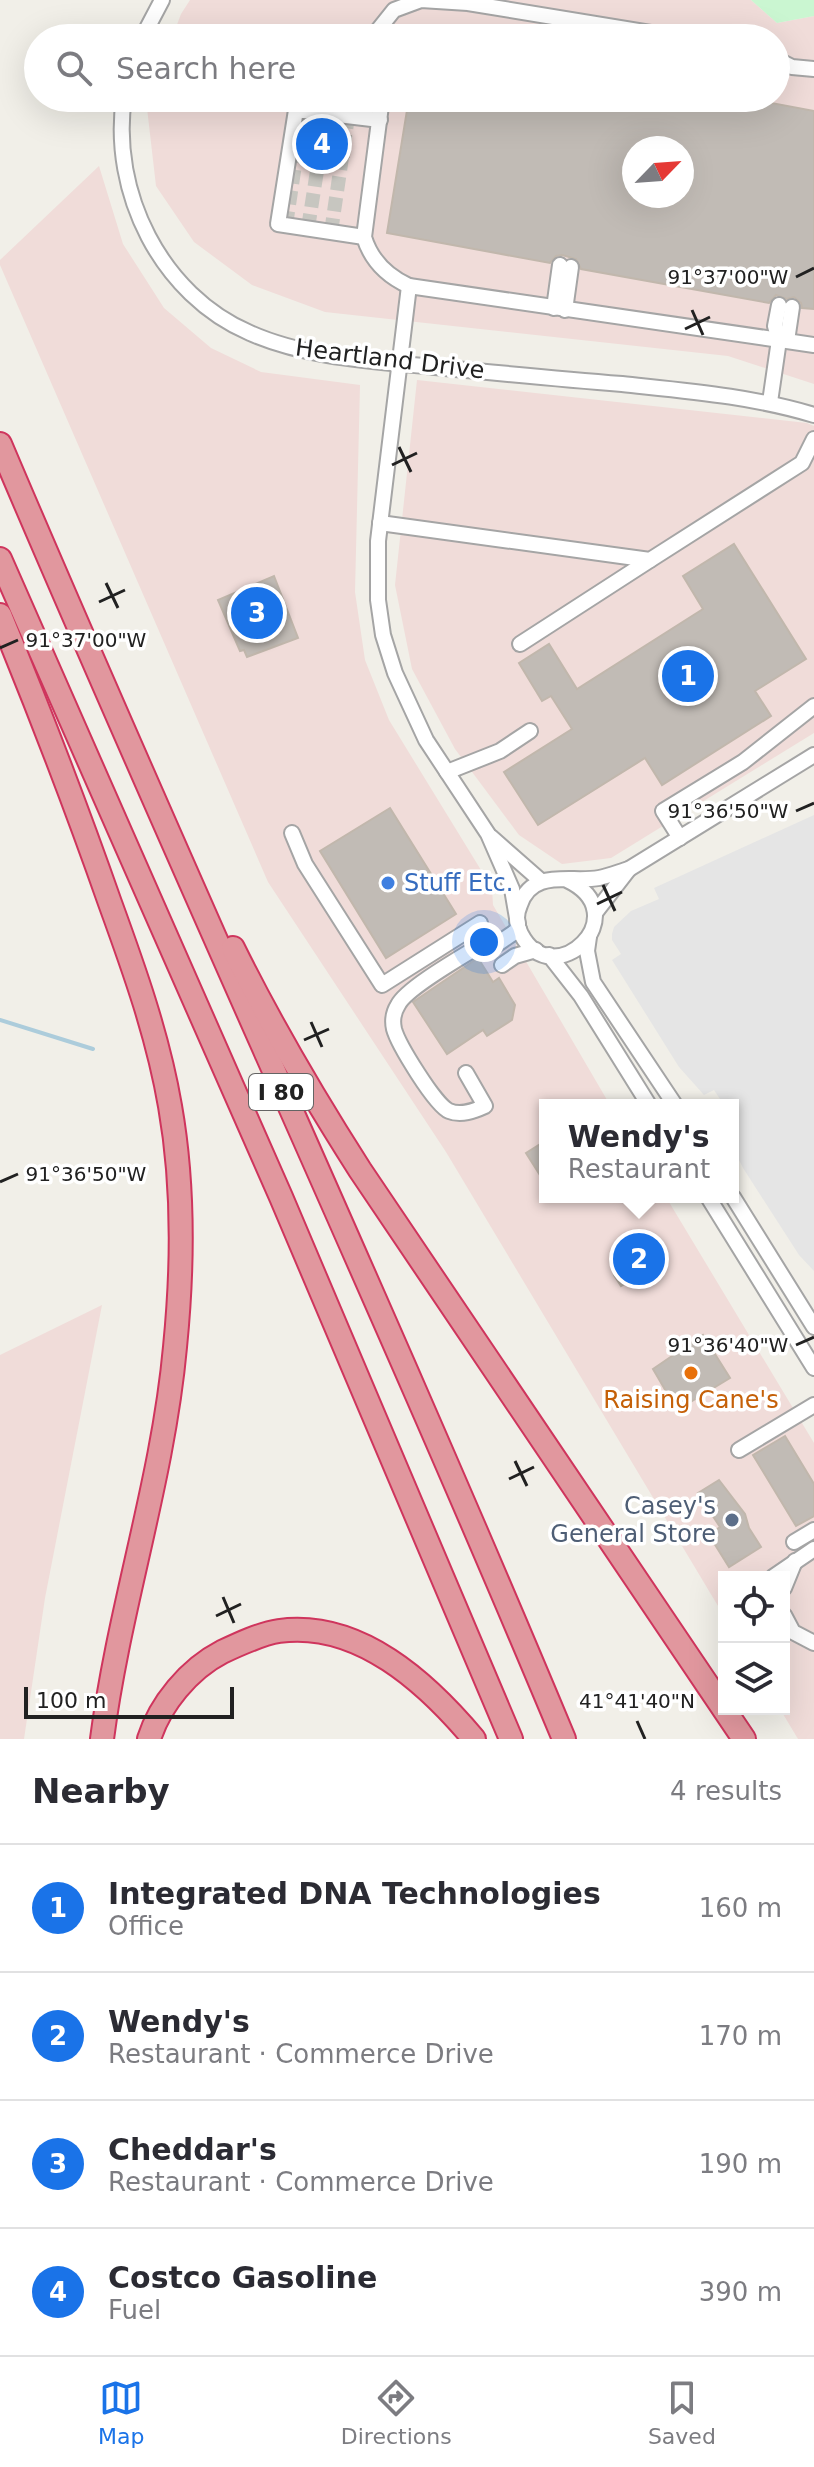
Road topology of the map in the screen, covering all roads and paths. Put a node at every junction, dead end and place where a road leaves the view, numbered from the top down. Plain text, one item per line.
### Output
1 (162, 0) edge
2 (149, 24) edge
3 (383, 24) edge
4 (596, 24) edge
5 (790, 66) edge
6 (814, 69) edge
7 (124, 112) edge
8 (296, 112) edge
9 (313, 112) edge
10 (381, 112) edge
11 (380, 120) junction
12 (364, 237) junction
13 (565, 266) dead end
14 (409, 286) junction
15 (785, 306) dead end
16 (560, 309) junction
17 (779, 340) junction
18 (814, 345) edge
19 (401, 364) junction
20 (770, 402) junction
21 (814, 415) edge
22 (814, 439) edge
23 (0, 444) edge
24 (380, 523) junction
25 (0, 559) edge
26 (650, 560) junction
27 (0, 615) edge
28 (520, 644) dead end
29 (814, 706) edge
30 (530, 731) dead end
31 (814, 755) edge
32 (447, 772) junction
33 (144, 778) junction
34 (292, 833) dead end
35 (488, 834) junction
36 (680, 838) junction
37 (629, 869) junction
38 (567, 880) junction
39 (541, 881) junction
40 (595, 913) junction
41 (480, 923) dead end
42 (518, 926) junction
43 (589, 937) junction
44 (542, 953) junction
45 (502, 965) dead end
46 (466, 1073) dead end
47 (645, 1099) edge
48 (672, 1099) edge
49 (712, 1203) edge
50 (737, 1203) edge
51 (814, 1327) edge
52 (814, 1368) edge
53 (814, 1405) edge
54 (739, 1450) dead end
55 (814, 1530) edge
56 (794, 1542) dead end
57 (814, 1549) edge
58 (795, 1560) junction
59 (781, 1571) edge
60 (790, 1573) edge
61 (510, 1611) junction
62 (790, 1626) edge
63 (814, 1643) edge
64 (102, 1739) edge
65 (149, 1739) edge
66 (474, 1739) edge
67 (511, 1739) edge
68 (564, 1739) edge
69 (572, 1739) edge
70 (744, 1739) edge

1 - 2 street
3 - 4 street
5 - 6 street
7 - 19 street, Heartland Drive
8 - 12 street
9 - 11 street
10 - 11 street
11 - 12 street
12 - 14 street
13 - 16 street
14 - 16 street
14 - 19 street
15 - 17 street
16 - 17 street
17 - 18 street
17 - 20 street
19 - 20 street, Heartland Drive
19 - 24 street
20 - 21 street, Heartland Drive
22 - 26 street
23 - 33 highway, I 80
24 - 26 street
24 - 32 street
25 - 67 highway, I 80
26 - 28 street
27 - 64 highway
29 - 36 street
30 - 32 street
31 - 36 street
32 - 35 street
33 - 61 highway, I 80
33 - 70 highway
34 - 41 street
35 - 39 street
35 - 42 street
36 - 37 street
37 - 38 street
37 - 40 street
38 - 39 street
38 - 40 street
39 - 42 street
40 - 43 street
42 - 44 street
42 - 46 street
43 - 44 street
43 - 48 street
44 - 45 street
44 - 47 street
49 - 52 street
50 - 51 street
53 - 54 street
55 - 56 street
57 - 58 street
58 - 59 street
58 - 60 street
61 - 68 highway, I 80
61 - 69 highway
62 - 63 street
65 - 66 highway

